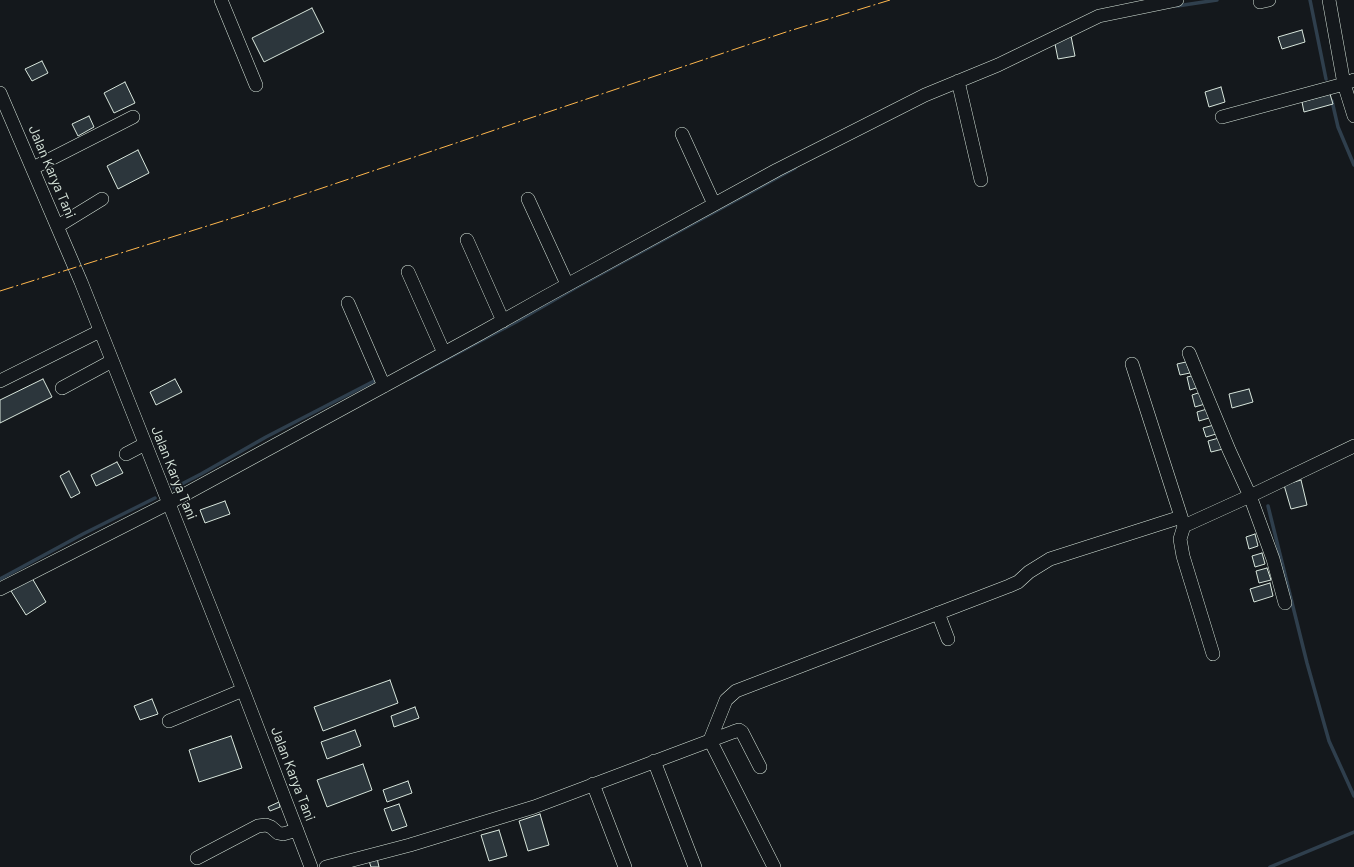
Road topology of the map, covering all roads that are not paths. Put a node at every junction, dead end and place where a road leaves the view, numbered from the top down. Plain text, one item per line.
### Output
1 (221, 0) edge
2 (1177, 0) edge
3 (1329, 0) edge
4 (958, 81) junction
5 (1349, 82) edge
6 (256, 85) dead end
7 (0, 93) edge
8 (3, 108) edge
9 (1354, 116) edge
10 (133, 117) dead end
11 (1222, 117) dead end
12 (682, 134) dead end
13 (33, 168) junction
14 (981, 180) dead end
15 (102, 199) dead end
16 (528, 199) dead end
17 (714, 204) junction
18 (58, 226) junction
19 (467, 240) dead end
20 (408, 272) dead end
21 (568, 284) junction
22 (348, 303) dead end
23 (503, 321) junction
24 (100, 331) junction
25 (444, 353) junction
26 (1189, 353) dead end
27 (112, 361) junction
28 (1132, 364) dead end
29 (0, 381) edge
30 (384, 386) junction
31 (62, 388) dead end
32 (145, 444) junction
33 (1354, 446) edge
34 (126, 454) dead end
35 (1250, 496) junction
36 (169, 503) junction
37 (1182, 522) junction
38 (0, 589) edge
39 (1285, 603) dead end
40 (938, 613) junction
41 (948, 639) dead end
42 (1213, 654) dead end
43 (243, 690) junction
44 (169, 721) dead end
45 (710, 740) junction
46 (654, 761) junction
47 (760, 767) dead end
48 (593, 784) junction
49 (297, 830) junction
50 (197, 858) dead end
51 (311, 867) edge
52 (326, 867) edge
53 (625, 867) edge
54 (695, 867) edge
55 (774, 867) edge

1 - 6 street
2 - 4 street
3 - 5 street
4 - 14 street
4 - 17 street
5 - 9 street
5 - 11 street
7 - 8 street, Jalan Karya Tani
8 - 13 street, Jalan Karya Tani
10 - 13 street
12 - 17 street
13 - 18 street, Jalan Karya Tani
15 - 18 street
16 - 21 street
17 - 21 street
18 - 24 street, Jalan Karya Tani
19 - 23 street
20 - 25 street
21 - 23 street
22 - 30 street
23 - 25 street
24 - 27 street, Jalan Karya Tani
24 - 29 street
25 - 30 street
26 - 35 street
27 - 31 street
27 - 32 street, Jalan Karya Tani
28 - 37 street
30 - 36 street
32 - 34 street
32 - 36 street, Jalan Karya Tani
33 - 35 street
35 - 37 street
35 - 39 street
36 - 38 street
36 - 43 street, Jalan Karya Tani
37 - 40 street
37 - 42 street
40 - 41 street
40 - 45 street
43 - 44 street
43 - 49 street, Jalan Karya Tani
45 - 46 street
45 - 47 street
45 - 55 street
46 - 48 street
46 - 54 street
48 - 52 street
48 - 53 street
49 - 50 street
49 - 51 street, Jalan Karya Tani

